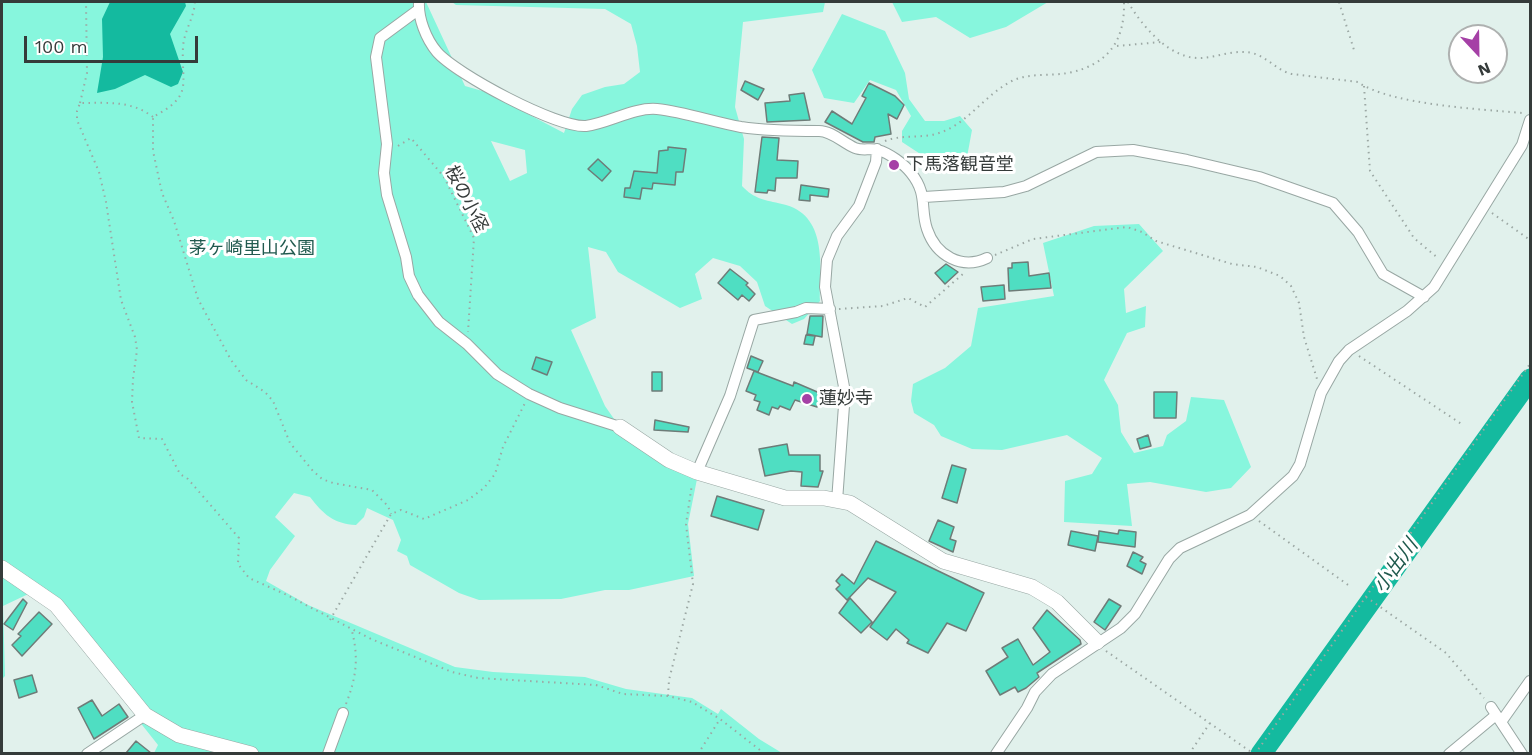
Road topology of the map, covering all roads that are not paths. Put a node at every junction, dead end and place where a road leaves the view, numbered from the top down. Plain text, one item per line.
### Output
1 (419, 6) edge
2 (1530, 120) edge
3 (877, 150) junction
4 (924, 197) junction
5 (987, 258) road end
6 (1424, 297) junction
7 (830, 309) junction
8 (620, 427) joint
9 (697, 472) junction
10 (837, 501) junction
11 (2, 568) edge
12 (1097, 642) junction
13 (1530, 681) edge
14 (343, 713) road end
15 (145, 714) junction
16 (1496, 715) junction
17 (87, 753) edge
18 (251, 753) edge
19 (328, 753) edge
20 (996, 753) edge
21 (1449, 753) edge
22 (1522, 753) edge

1 - 3 street
1 - 8 street
2 - 6 street
3 - 4 street
3 - 7 street
4 - 5 street
4 - 6 street
6 - 12 street
7 - 9 street
7 - 10 street
8 - 9 street
9 - 10 street
10 - 12 street
11 - 15 street
12 - 20 street
13 - 16 street
14 - 19 street
15 - 17 street
15 - 18 street
16 - 21 street
16 - 22 street

